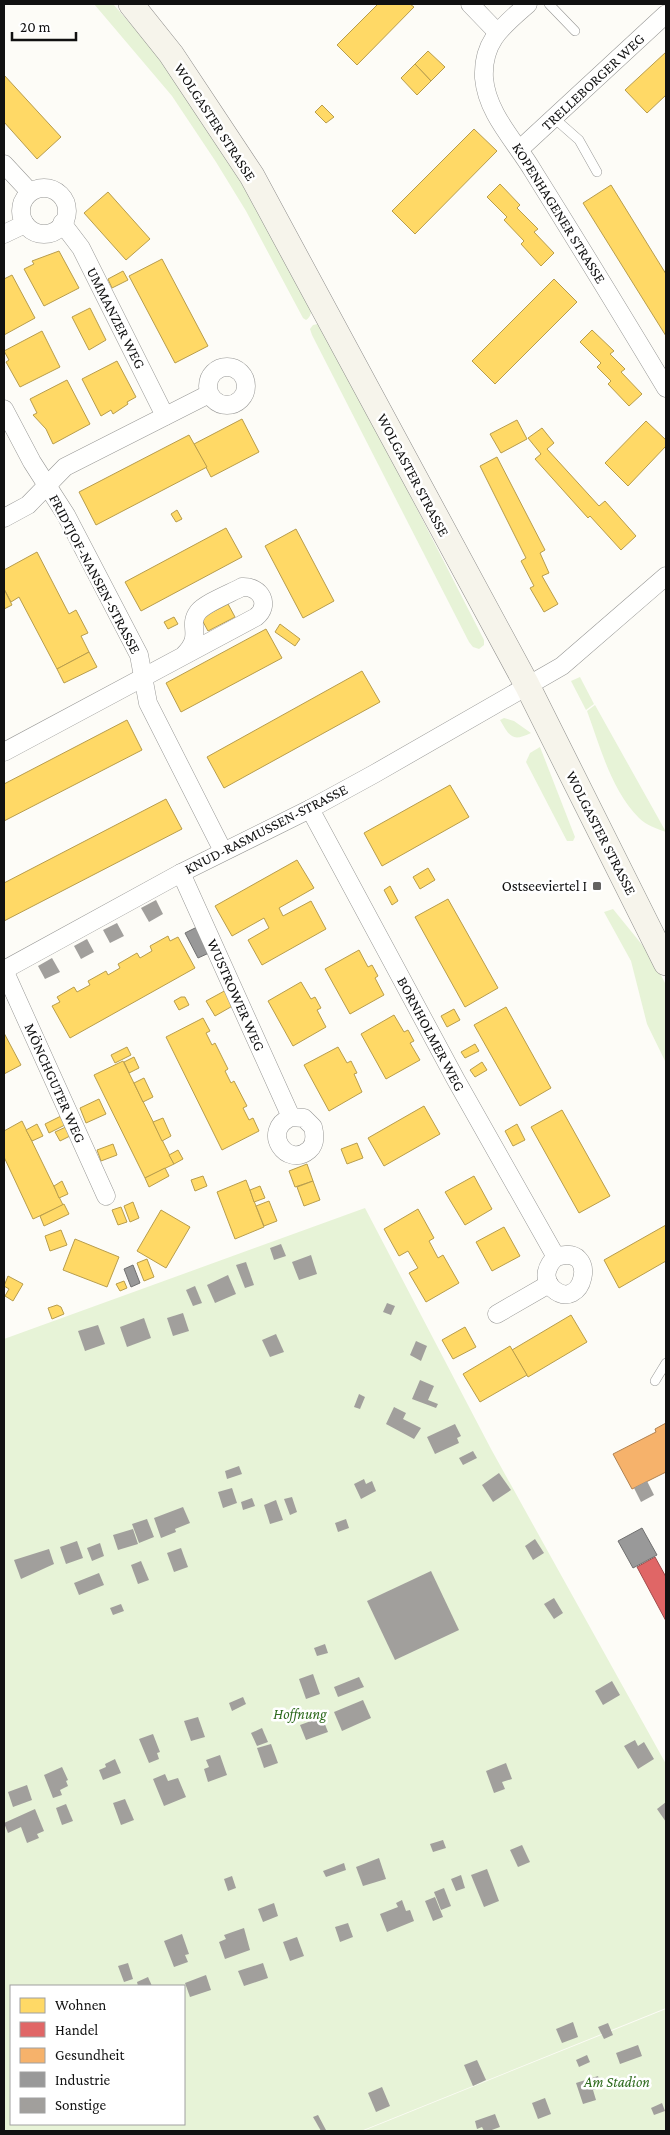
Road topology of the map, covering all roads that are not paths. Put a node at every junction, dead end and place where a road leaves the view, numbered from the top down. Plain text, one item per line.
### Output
1 (131, 4) edge
2 (470, 4) edge
3 (528, 4) edge
4 (550, 4) edge
5 (666, 14) edge
6 (575, 31) dead end
7 (497, 32) junction
8 (554, 118) junction
9 (520, 149) junction
10 (4, 164) edge
11 (597, 172) dead end
12 (30, 192) junction
13 (25, 224) junction
14 (62, 224) junction
15 (4, 234) edge
16 (666, 388) edge
17 (209, 394) dead end
18 (4, 409) edge
19 (165, 416) junction
20 (47, 485) junction
21 (4, 518) edge
22 (666, 576) edge
23 (184, 655) junction
24 (144, 676) junction
25 (527, 686) junction
26 (4, 752) edge
27 (310, 809) junction
28 (223, 851) junction
29 (181, 873) junction
30 (666, 963) edge
31 (4, 970) edge
32 (291, 1118) dead end
33 (106, 1196) dead end
34 (556, 1257) junction
35 (549, 1284) junction
36 (498, 1314) dead end
37 (666, 1363) edge
38 (655, 1381) dead end

1 - 25 main road, WOLGASTER STRASSE
2 - 7 street
3 - 7 street
4 - 6 lane
5 - 8 street, TRELLEBORGER WEG
7 - 9 street, KOPENHAGENER STRASSE
8 - 9 street, TRELLEBORGER WEG
8 - 11 lane
9 - 16 street, KOPENHAGENER STRASSE
10 - 12 street
12 - 13 street
12 - 14 street
13 - 14 street
13 - 15 street
14 - 19 street, UMMANZER WEG
17 - 19 street
18 - 20 street
19 - 20 street
20 - 21 street, FRIDTJOF-NANSEN-STRASSE
20 - 24 street, FRIDTJOF-NANSEN-STRASSE
22 - 25 street, KNUD-RASMUSSEN-STRASSE
23 - 23 street
23 - 24 street
24 - 26 street
24 - 28 street, FRIDTJOF-NANSEN-STRASSE
25 - 27 street, KNUD-RASMUSSEN-STRASSE
25 - 30 main road, WOLGASTER STRASSE
27 - 28 street, KNUD-RASMUSSEN-STRASSE
27 - 34 street, BORNHOLMER WEG
28 - 29 street, KNUD-RASMUSSEN-STRASSE
29 - 31 street, KNUD-RASMUSSEN-STRASSE
29 - 32 street, WUSTROWER WEG
31 - 33 street, MÖNCHGUTER WEG
34 - 35 street
34 - 35 street
35 - 36 street
37 - 38 lane

